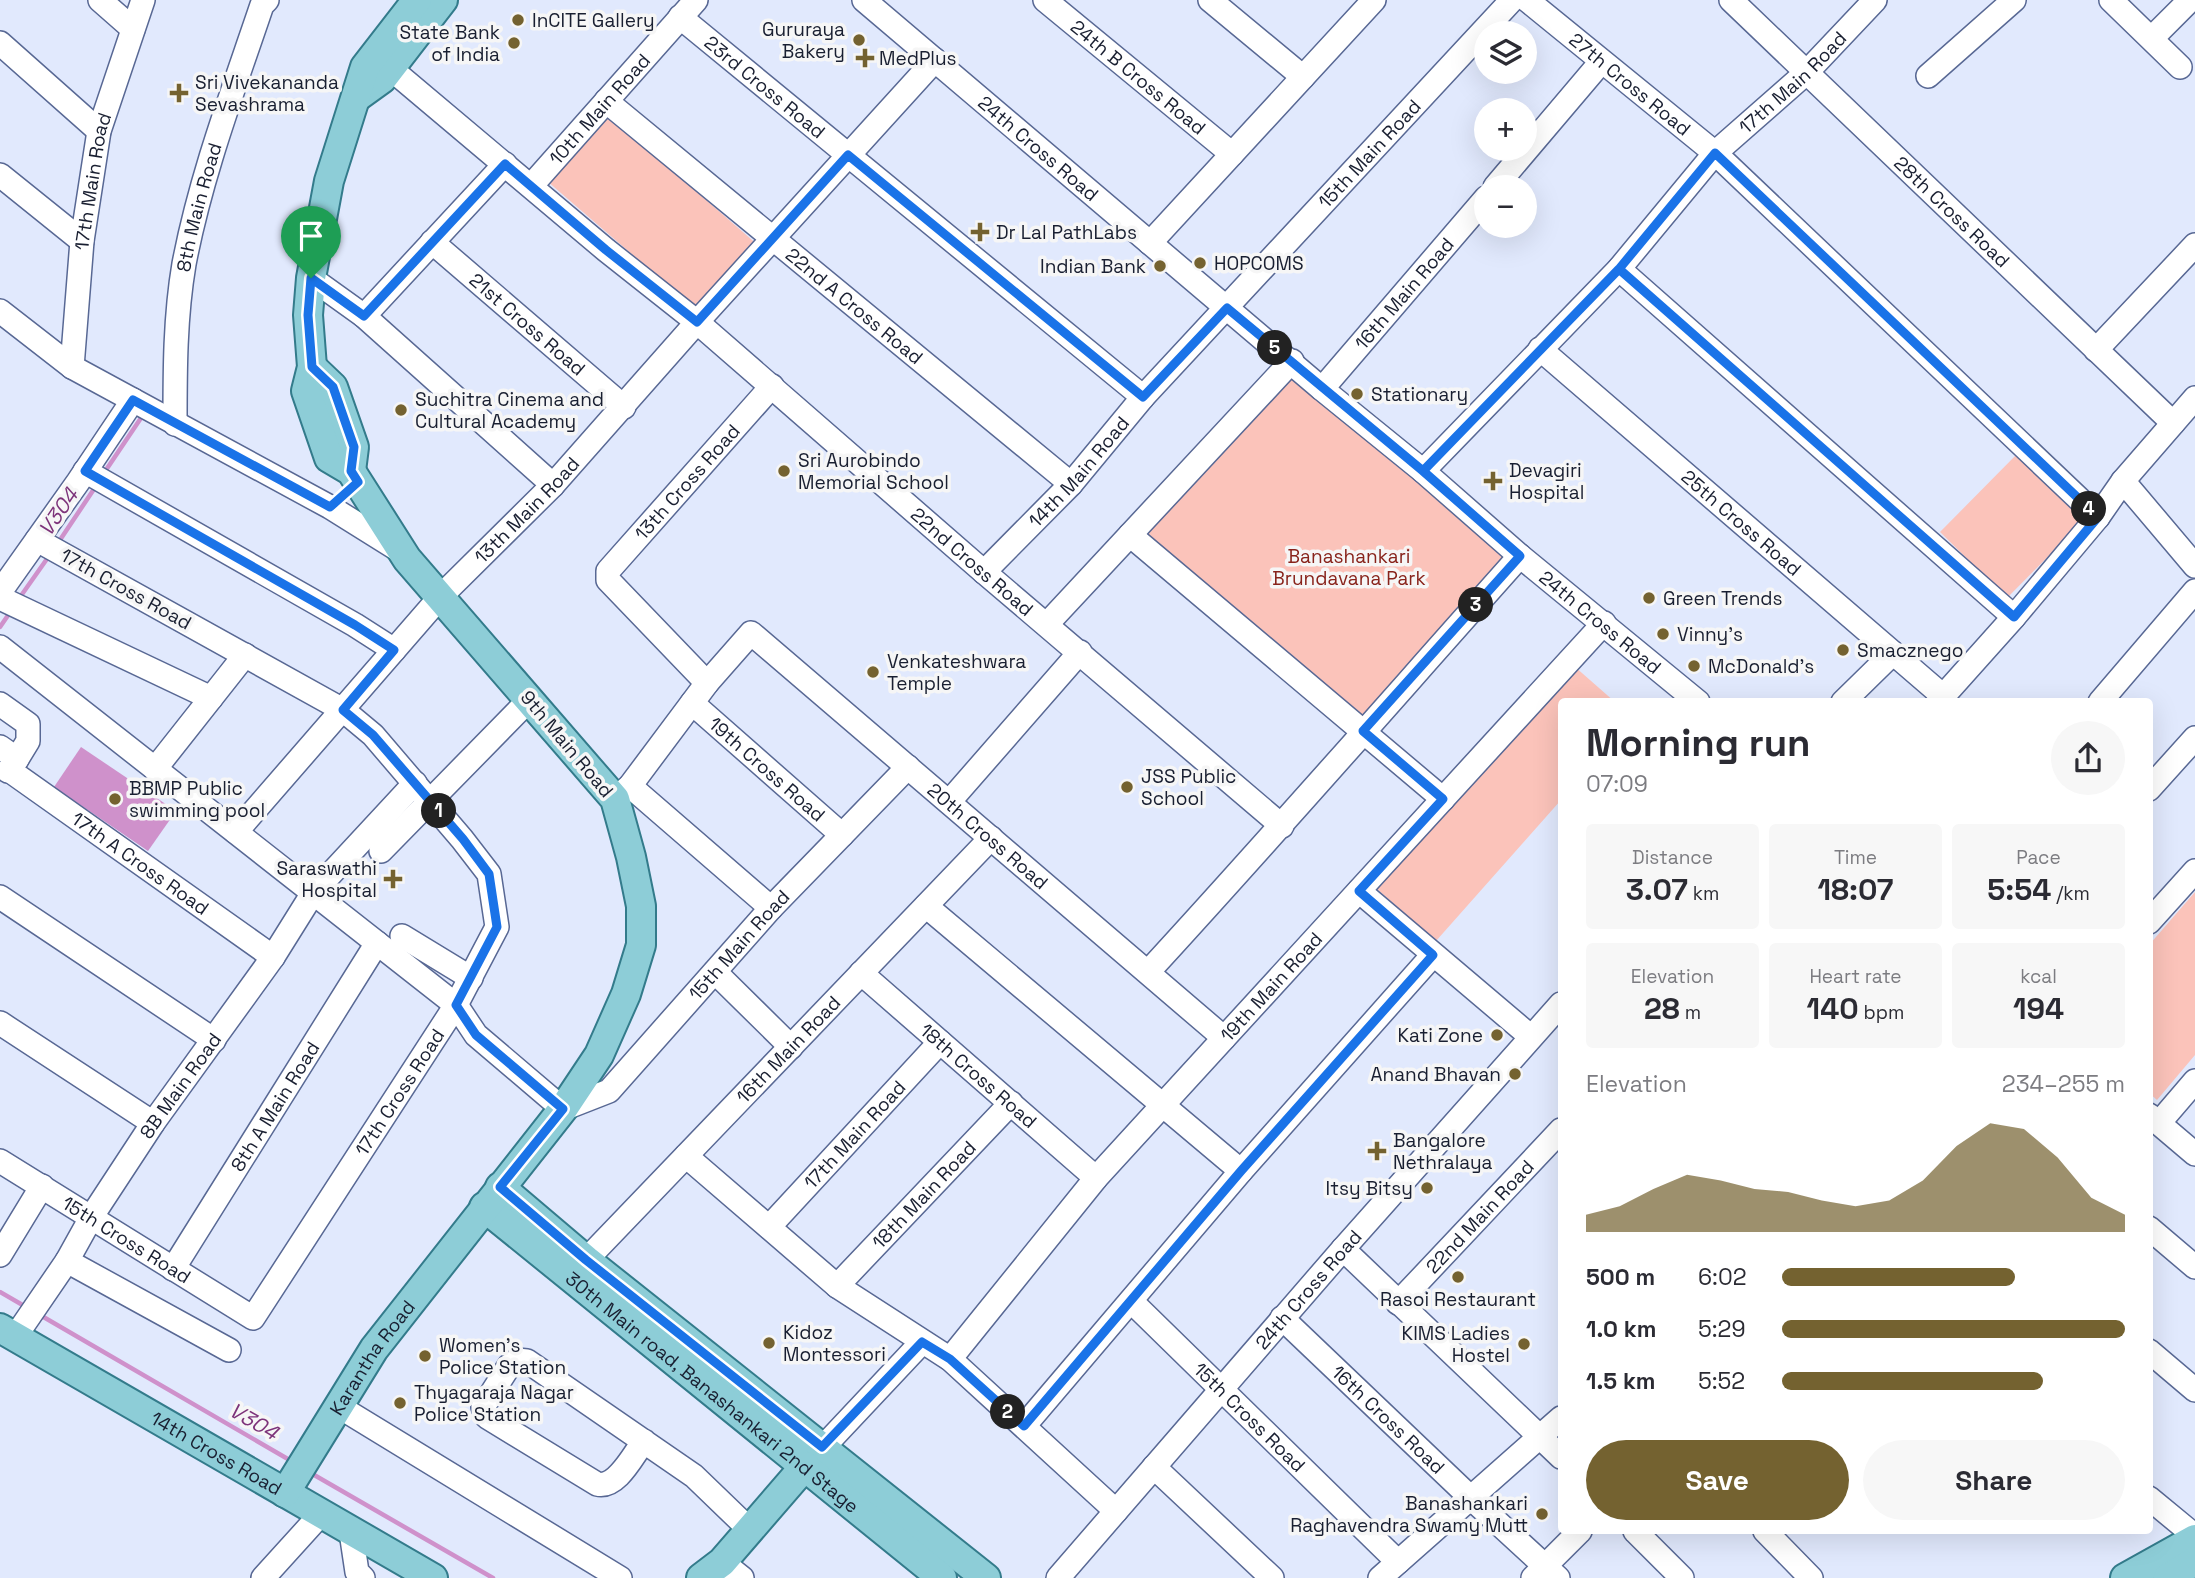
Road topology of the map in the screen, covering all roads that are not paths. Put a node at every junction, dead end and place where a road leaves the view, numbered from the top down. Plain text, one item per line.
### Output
1 (100, 0) edge
2 (142, 0) edge
3 (267, 0) edge
4 (443, 0) edge
5 (696, 0) edge
6 (864, 0) edge
7 (1045, 0) edge
8 (1210, 0) edge
9 (1374, 0) edge
10 (1512, 0) edge
11 (1527, 0) edge
12 (1731, 0) edge
13 (1875, 0) edge
14 (2014, 0) edge
15 (2111, 0) edge
16 (2190, 0) edge
17 (409, 3) edge
18 (680, 17) junction
19 (133, 29) junction
20 (2152, 38) junction
21 (0, 43) edge
22 (935, 60) junction
23 (382, 61) junction
24 (1601, 62) junction
25 (2180, 67) dead end
26 (1806, 73) junction
27 (1928, 76) dead end
28 (1303, 77) junction
29 (606, 101) junction
30 (99, 131) junction
31 (1232, 153) junction
32 (1715, 153) junction
33 (848, 155) junction
34 (505, 164) junction
35 (0, 175) edge
36 (1505, 175) edge
37 (531, 186) junction
38 (1474, 212) edge
39 (773, 239) junction
40 (82, 241) junction
41 (432, 242) junction
42 (1150, 243) junction
43 (2195, 245) edge
44 (1619, 269) junction
45 (311, 278) junction
46 (1227, 308) junction
47 (0, 311) edge
48 (364, 316) junction
49 (697, 322) junction
50 (1540, 349) junction
51 (2096, 350) junction
52 (1292, 361) junction
53 (72, 367) junction
54 (772, 386) junction
55 (1322, 389) junction
56 (1143, 397) junction
57 (2195, 398) edge
58 (133, 400) junction
59 (624, 407) junction
60 (2173, 423) junction
61 (175, 424) junction
62 (85, 471) junction
63 (1423, 471) junction
64 (355, 477) junction
65 (2123, 481) junction
66 (1071, 484) junction
67 (553, 485) junction
68 (330, 507) junction
69 (2098, 517) junction
70 (1130, 535) junction
71 (48, 546) junction
72 (403, 552) junction
73 (2191, 552) edge
74 (1520, 556) junction
75 (984, 572) junction
76 (2195, 591) edge
77 (0, 592) edge
78 (441, 596) junction
79 (0, 598) edge
80 (2014, 617) junction
81 (1604, 623) junction
82 (1047, 624) junction
83 (0, 648) edge
84 (394, 650) junction
85 (1080, 652) junction
86 (1893, 653) junction
87 (245, 655) junction
88 (707, 683) junction
89 (211, 698) junction
90 (1693, 698) edge
91 (1847, 698) edge
92 (1940, 698) edge
93 (1942, 698) edge
94 (2103, 698) edge
95 (530, 699) junction
96 (692, 703) junction
97 (0, 704) edge
98 (343, 710) junction
99 (1363, 731) junction
100 (2195, 738) edge
101 (6, 764) edge
102 (908, 767) junction
103 (155, 769) junction
104 (2153, 785) edge
105 (422, 792) junction
106 (623, 792) junction
107 (1443, 799) junction
108 (949, 802) junction
109 (1282, 825) junction
110 (236, 832) junction
111 (842, 835) junction
112 (991, 838) junction
113 (381, 851) dead end
114 (2195, 871) edge
115 (1359, 891) junction
116 (313, 893) junction
117 (0, 897) edge
118 (926, 906) junction
119 (771, 908) junction
120 (2153, 918) edge
121 (402, 936) dead end
122 (377, 943) junction
123 (1433, 955) junction
124 (273, 957) junction
125 (715, 972) junction
126 (1148, 972) junction
127 (861, 973) junction
128 (471, 978) junction
129 (456, 1005) junction
130 (1558, 1007) edge
131 (0, 1023) edge
132 (1530, 1036) junction
133 (1224, 1038) junction
134 (214, 1040) junction
135 (940, 1042) junction
136 (791, 1046) junction
137 (2195, 1081) edge
138 (1011, 1103) junction
139 (1161, 1105) junction
140 (563, 1109) junction
141 (2154, 1119) edge
142 (153, 1124) junction
143 (1558, 1133) edge
144 (2195, 1154) edge
145 (686, 1156) junction
146 (0, 1161) edge
147 (1241, 1171) junction
148 (1096, 1178) junction
149 (41, 1186) junction
150 (492, 1197) junction
151 (92, 1216) junction
152 (769, 1227) junction
153 (467, 1229) joint
154 (2153, 1231) edge
155 (1343, 1249) junction
156 (0, 1255) edge
157 (586, 1260) junction
158 (67, 1261) junction
159 (2195, 1267) edge
160 (173, 1269) junction
161 (837, 1286) junction
162 (1131, 1301) junction
163 (1398, 1303) junction
164 (253, 1318) joint
165 (1282, 1318) junction
166 (15, 1327) edge
167 (922, 1342) junction
168 (229, 1350) dead end
169 (2153, 1355) edge
170 (950, 1359) junction
171 (1222, 1388) junction
172 (2195, 1390) edge
173 (338, 1406) junction
174 (1558, 1420) edge
175 (1024, 1426) junction
176 (1540, 1435) junction
177 (644, 1441) junction
178 (1558, 1454) edge
179 (814, 1456) junction
180 (1154, 1466) junction
181 (295, 1475) junction
182 (1472, 1499) junction
183 (2153, 1501) edge
184 (1116, 1511) junction
185 (321, 1514) junction
186 (749, 1529) junction
187 (351, 1532) junction
188 (1578, 1534) edge
189 (1638, 1534) edge
190 (1768, 1534) edge
191 (2195, 1538) edge
192 (1398, 1562) junction
193 (2173, 1571) edge
194 (722, 1573) edge
195 (1545, 1574) edge
196 (263, 1578) edge
197 (363, 1578) edge
198 (433, 1578) edge
199 (620, 1578) edge
200 (942, 1578) edge
201 (986, 1578) edge
202 (1058, 1578) edge
203 (1272, 1578) edge
204 (1380, 1578) edge
205 (1682, 1578) edge
206 (1811, 1578) edge
207 (2125, 1578) edge

1 - 19 street
2 - 19 street, 17th Main Road
3 - 61 street, 8th Main Road
4 - 23 main road, 9th Main Road
5 - 18 street, 10th Main Road
6 - 22 street, 24th Cross Road
7 - 31 street, 24th B Cross Road
8 - 28 street
9 - 28 street
10 - 46 street, 15th Main Road
11 - 24 street, 27th Cross Road
12 - 26 street, 28th Cross Road
13 - 26 street, 17th Main Road
14 - 27 street
15 - 20 street
16 - 20 street
17 - 23 main road, 9th Main Road
18 - 29 street, 10th Main Road
18 - 33 street, 23rd Cross Road
19 - 30 street, 17th Main Road
20 - 25 street
21 - 30 street
22 - 33 street, 13th Main Road
22 - 42 street, 24th Cross Road
23 - 34 street, 22nd Cross Road
23 - 45 main road, 9th Main Road
24 - 32 street, 27th Cross Road
24 - 36 street
26 - 32 street, 17th Main Road
26 - 51 street, 28th Cross Road
28 - 31 street
29 - 37 street, 10th Main Road
29 - 39 street, 22nd A Cross Road
30 - 40 street, 17th Main Road
31 - 42 street
32 - 44 street, 17th Main Road
32 - 69 street, 27th Cross Road
33 - 39 street, 13th Main Road
33 - 56 street, 23rd Cross Road
34 - 37 street, 22nd Cross Road
34 - 41 street
35 - 40 street
37 - 49 street, 22nd Cross Road
38 - 55 street, 16th Main Road
39 - 49 street, 13th Main Road
39 - 66 street, 22nd A Cross Road
40 - 53 street, 17th Main Road
41 - 48 street
41 - 59 street, 21st Cross Road
42 - 46 street, 24th Cross Road
43 - 51 street
44 - 50 street, 17th Main Road
44 - 80 street
45 - 48 street
45 - 64 main road, 9th Main Road
46 - 52 street, 24th Cross Road
46 - 56 street, 14th Main Road
47 - 53 street
48 - 67 street
49 - 54 street, 22nd Cross Road
49 - 59 street, 13th Main Road
50 - 63 street, 17th Main Road
50 - 86 street, 25th Cross Road
51 - 60 street, 28th Cross Road
52 - 55 street, 24th Cross Road
52 - 70 street
53 - 58 street
54 - 75 street, 22nd Cross Road
54 - 88 street, 13th Cross Road
55 - 63 street, 24th Cross Road
56 - 66 street, 14th Main Road
57 - 60 street
58 - 61 street
58 - 62 street
59 - 67 street, 13th Main Road
60 - 65 street
61 - 68 street
62 - 71 street
62 - 84 street
63 - 74 street, 24th Cross Road
64 - 68 street
64 - 72 main road, 9th Main Road
65 - 69 street
65 - 73 street
66 - 75 street, 14th Main Road
67 - 78 street, 13th Main Road
68 - 72 street
69 - 80 street
70 - 82 street
70 - 99 street
71 - 77 street
71 - 87 street, 17th Cross Road
72 - 78 main road, 9th Main Road
74 - 81 street, 24th Cross Road
74 - 99 street
75 - 82 street, 22nd Cross Road
76 - 94 street
78 - 84 street, 13th Main Road
78 - 95 main road, 9th Main Road
79 - 89 street
80 - 93 street
81 - 90 street, 24th Cross Road
81 - 107 street, 19th Main Road
82 - 85 street, 22nd Cross Road
83 - 103 street
84 - 98 street, 13th Main Road
85 - 108 street
85 - 109 street, 22nd Cross Road
86 - 91 street
86 - 92 street, 25th Cross Road
87 - 89 street
87 - 98 street, 17th Cross Road
88 - 96 street
88 - 102 street, 20th Cross Road
89 - 103 street
95 - 105 street
95 - 106 main road, 9th Main Road
96 - 106 street
96 - 111 street, 19th Cross Road
97 - 101 street
98 - 105 street, 17th Cross Road
98 - 110 street, 13th Main Road
99 - 107 street
99 - 109 street
100 - 104 street
101 - 124 street, 17th A Cross Road
102 - 108 street, 20th Cross Road
102 - 111 street, 15th Main Road
103 - 110 street
105 - 113 street
105 - 116 street, 8B Main Road
105 - 128 street, 17th Cross Road
106 - 119 street
106 - 140 main road, 9th Main Road
107 - 115 street, 19th Main Road
108 - 112 street, 20th Cross Road
109 - 126 street
110 - 116 street
111 - 119 street, 15th Main Road
112 - 118 street, 16th Main Road
112 - 126 street, 20th Cross Road
114 - 120 street
115 - 123 street
115 - 133 street, 19th Main Road
116 - 122 street
116 - 124 street, 8B Main Road
117 - 134 street
118 - 127 street, 16th Main Road
118 - 139 street
119 - 125 street, 15th Main Road
121 - 128 street
122 - 129 street
122 - 160 street, 8th A Main Road
123 - 132 street
123 - 147 street
124 - 134 street, 8B Main Road
125 - 136 street
125 - 140 street, 15th Main Road
126 - 133 street, 20th Cross Road
127 - 135 street, 18th Cross Road
127 - 136 street, 16th Main Road
128 - 129 street, 17th Cross Road
129 - 140 street
129 - 164 street, 17th Cross Road
130 - 132 street, 24th Cross Road
131 - 142 street
132 - 155 street, 24th Cross Road
133 - 139 street, 19th Main Road
134 - 142 street, 8B Main Road
135 - 138 street, 18th Cross Road
135 - 152 street, 17th Main Road
136 - 145 street, 16th Main Road
137 - 141 street
138 - 148 street, 18th Cross Road
138 - 161 street, 18th Main Road
139 - 147 street
139 - 148 street, 19th Main Road
140 - 150 main road, 9th Main Road
141 - 144 street
142 - 151 street, 8B Main Road
143 - 163 street, 22nd Main Road
145 - 152 street
145 - 157 street, 16th Main Road
146 - 149 street, 15th Cross Road
147 - 162 street
148 - 170 street, 19th Main Road
149 - 151 street, 15th Cross Road
149 - 156 street
150 - 153 main road, 9th Main Road
150 - 157 main road, 30th Main road, Banashankari 2nd Stage
150 - 179 main road, 30th Main road, Banashankari 2nd Stage
151 - 158 street, 8B Main Road
151 - 160 street, 15th Cross Road
152 - 161 street
153 - 173 main road, Karantha Road
154 - 159 street
155 - 163 street
155 - 165 street, 24th Cross Road
157 - 179 main road, 30th Main road, Banashankari 2nd Stage
158 - 166 street, 8B Main Road
158 - 168 street
160 - 164 street, 15th Cross Road
161 - 167 street
162 - 171 street, 15th Cross Road
162 - 175 street
163 - 176 street
165 - 171 street, 24th Cross Road
165 - 182 street, 16th Cross Road
166 - 181 main road, 14th Cross Road
167 - 170 street
167 - 179 street
169 - 172 street
170 - 175 street
171 - 180 street, 24th Cross Road
171 - 192 street, 15th Cross Road
173 - 181 main road, Karantha Road
173 - 199 street
174 - 176 street
175 - 184 street
176 - 178 street
176 - 182 street
177 - 177 street
177 - 186 street
179 - 186 main road
179 - 200 main road, 30th Main road, Banashankari 2nd Stage
179 - 201 main road, 30th Main road, Banashankari 2nd Stage
180 - 184 street, 24th Cross Road
180 - 203 street
181 - 185 main road, 14th Cross Road
182 - 192 street
182 - 195 street, 16th Cross Road
183 - 191 street
184 - 202 street, 24th Cross Road
185 - 187 main road, 14th Cross Road
185 - 196 street
186 - 194 main road
187 - 197 street
187 - 198 main road, 14th Cross Road
188 - 195 street
189 - 205 street
190 - 206 street
191 - 193 main road
192 - 204 street
193 - 207 main road

